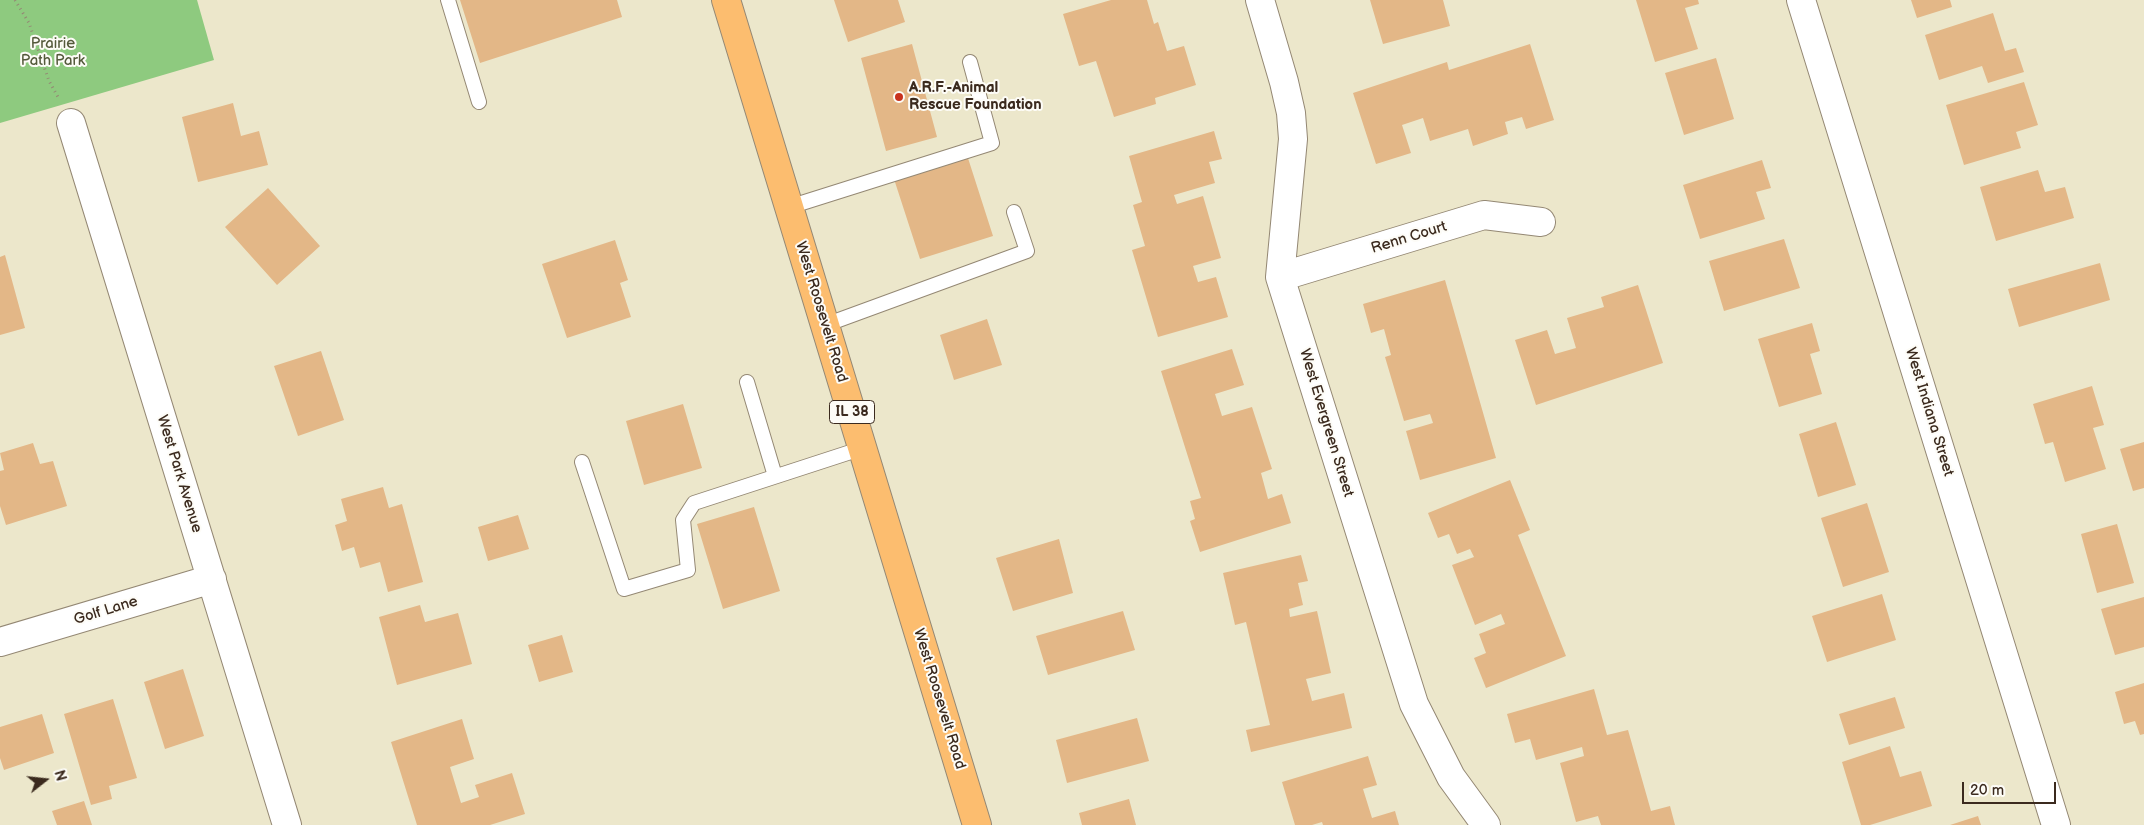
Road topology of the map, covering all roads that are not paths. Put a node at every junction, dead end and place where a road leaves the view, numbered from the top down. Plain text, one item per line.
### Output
1 (448, 0) edge
2 (726, 0) edge
3 (1260, 0) edge
4 (1801, 0) edge
5 (970, 62) dead end
6 (479, 102) dead end
7 (71, 122) road end
8 (789, 207) junction
9 (1014, 212) dead end
10 (1541, 222) dead end
11 (1280, 277) junction
12 (825, 325) junction
13 (747, 382) dead end
14 (863, 448) junction
15 (582, 462) dead end
16 (776, 476) junction
17 (212, 579) junction
18 (0, 642) edge
19 (287, 825) edge
20 (977, 825) edge
21 (1486, 825) edge
22 (2056, 825) edge

1 - 6 lane
2 - 8 main road, West Roosevelt Road / IL 38
3 - 11 street, West Evergreen Street
4 - 22 street, West Indiana Street
5 - 8 lane
7 - 17 street, West Park Avenue
8 - 12 main road, West Roosevelt Road / IL 38
9 - 12 lane
10 - 11 street, Renn Court
11 - 21 street, West Evergreen Street
12 - 14 main road, West Roosevelt Road / IL 38
13 - 16 lane
14 - 16 lane
14 - 20 main road, West Roosevelt Road / IL 38
15 - 16 lane
17 - 18 street, Golf Lane
17 - 19 street, West Park Avenue

